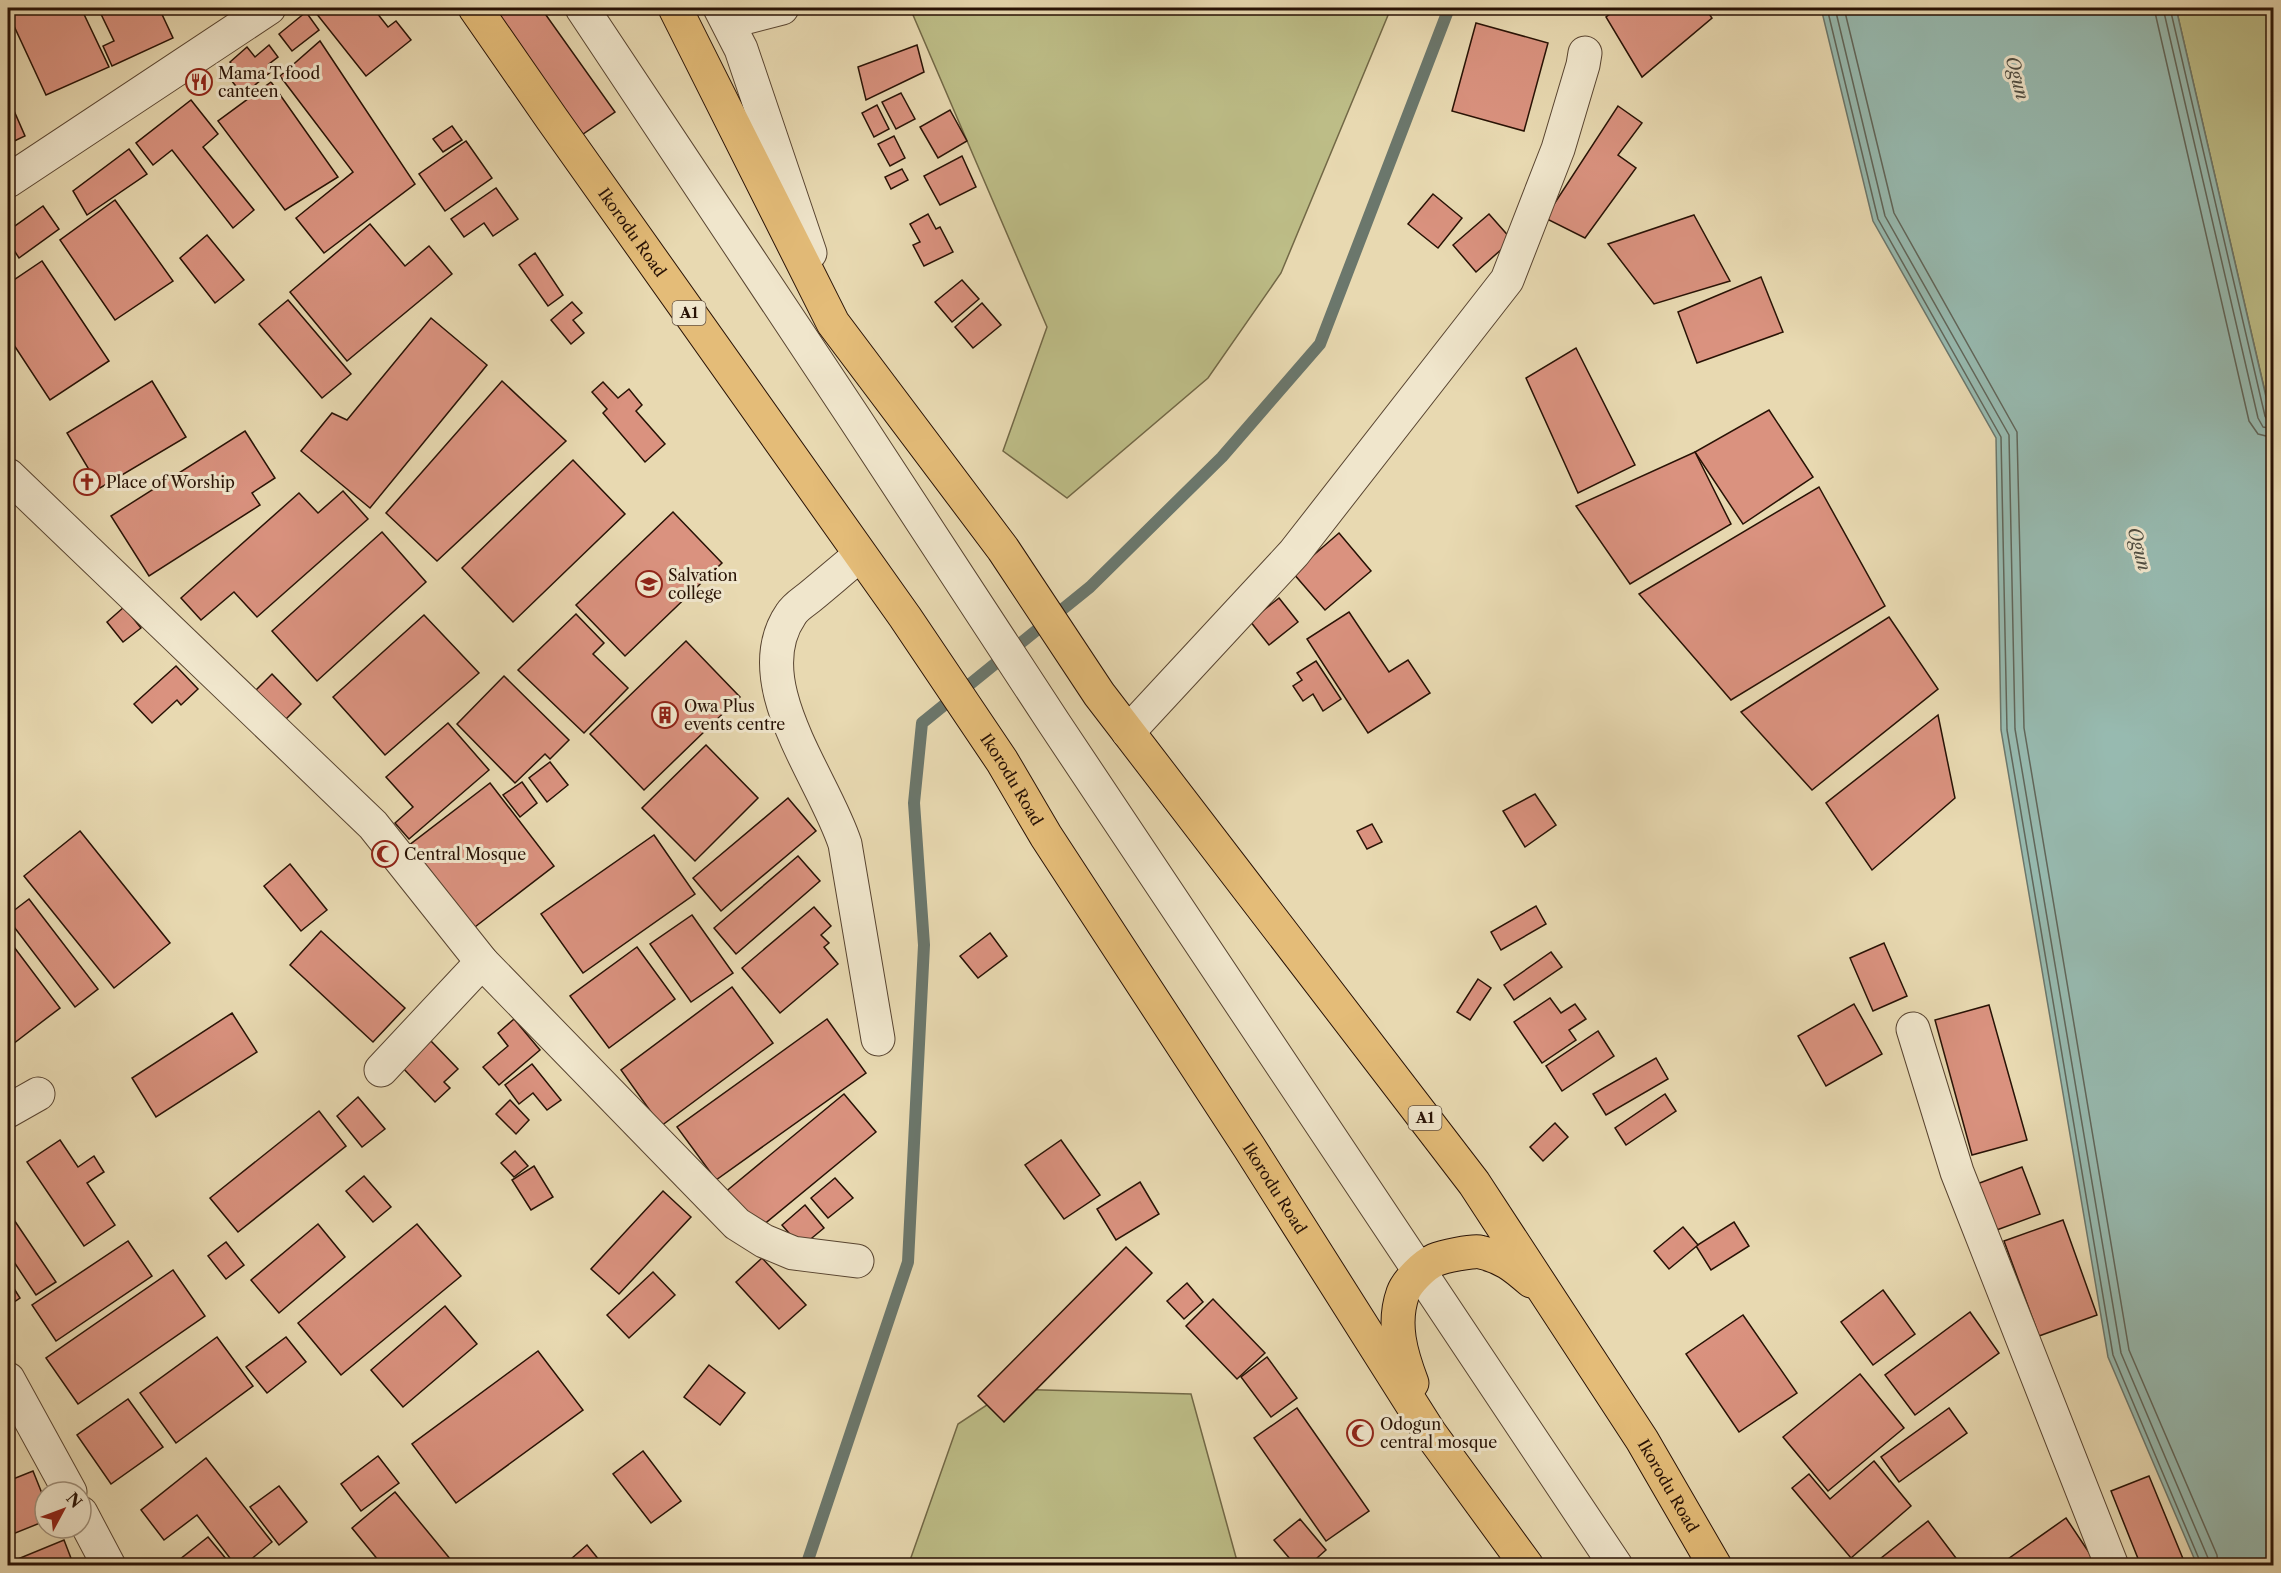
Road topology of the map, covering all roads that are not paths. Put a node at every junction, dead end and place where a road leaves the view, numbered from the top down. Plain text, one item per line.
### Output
1 (269, 8) edge
2 (475, 8) edge
3 (582, 8) edge
4 (675, 8) edge
5 (782, 8) edge
6 (724, 15) edge
7 (1585, 53) dead end
8 (8, 181) edge
9 (833, 323) junction
10 (8, 475) edge
11 (860, 555) junction
12 (1128, 732) junction
13 (482, 962) junction
14 (1913, 1029) dead end
15 (878, 1039) dead end
16 (381, 1070) dead end
17 (38, 1094) dead end
18 (8, 1111) edge
19 (856, 1261) dead end
20 (1420, 1272) junction
21 (1545, 1295) junction
22 (8, 1379) edge
23 (1430, 1433) junction
24 (63, 1480) edge
25 (93, 1536) edge
26 (109, 1566) edge
27 (1527, 1566) edge
28 (1616, 1566) edge
29 (1715, 1566) edge
30 (2112, 1566) edge

1 - 8 street
2 - 11 highway, Ikorodu Road / A1
3 - 20 street
4 - 9 highway, Ikorodu Road / A1
5 - 6 street
6 - 9 street
7 - 12 street
9 - 12 highway, Ikorodu Road / A1
10 - 13 street
11 - 15 street
11 - 23 highway, Ikorodu Road / A1
12 - 21 highway, Ikorodu Road / A1
13 - 16 street
13 - 19 street
14 - 30 street
17 - 18 street
20 - 21 highway
20 - 23 highway
20 - 28 street
21 - 29 highway, Ikorodu Road / A1
22 - 24 street
23 - 27 highway, Ikorodu Road / A1
25 - 26 street

